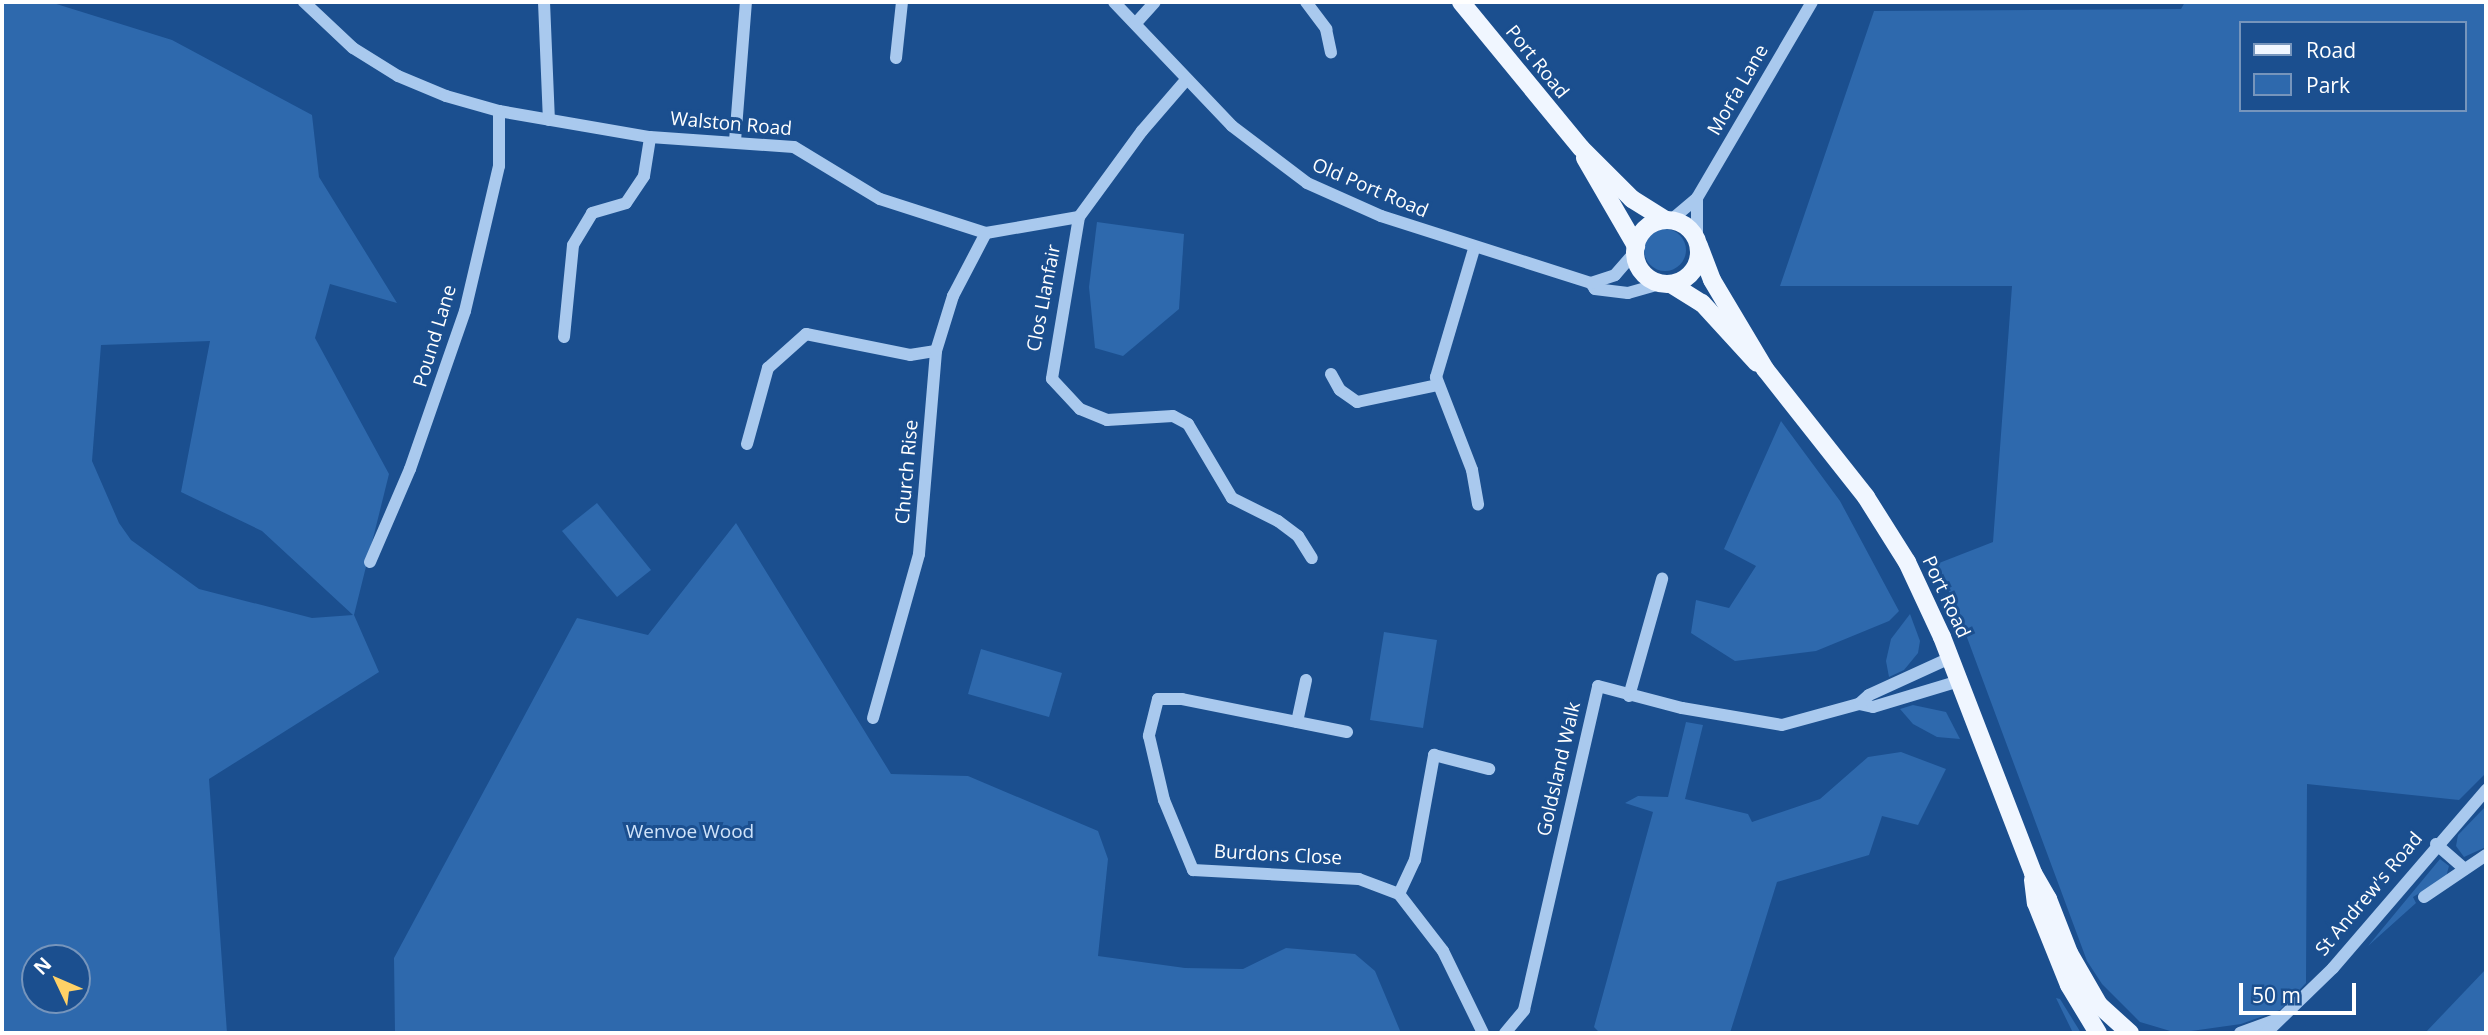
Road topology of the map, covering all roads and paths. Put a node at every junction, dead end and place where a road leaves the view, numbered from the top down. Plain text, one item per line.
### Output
1 (304, 2) edge
2 (544, 2) edge
3 (746, 2) edge
4 (902, 2) edge
5 (1114, 2) edge
6 (1155, 2) edge
7 (1306, 2) edge
8 (1461, 2) edge
9 (1812, 2) edge
10 (1136, 23) junction
11 (1331, 52) dead end
12 (896, 58) dead end
13 (1186, 80) junction
14 (499, 111) junction
15 (548, 120) junction
16 (650, 137) junction
17 (735, 141) junction
18 (1581, 148) junction
19 (1697, 198) junction
20 (1079, 217) junction
21 (1668, 220) junction
22 (986, 233) junction
23 (1698, 243) junction
24 (1474, 249) junction
25 (1635, 249) junction
26 (1591, 283) junction
27 (1665, 284) junction
28 (564, 337) dead end
29 (936, 351) junction
30 (1765, 369) junction
31 (1331, 374) dead end
32 (1438, 385) junction
33 (747, 444) dead end
34 (1478, 504) dead end
35 (1312, 558) dead end
36 (370, 562) dead end
37 (1662, 579) dead end
38 (1950, 658) junction
39 (1306, 680) dead end
40 (1959, 681) junction
41 (1629, 696) junction
42 (1859, 705) junction
43 (873, 718) dead end
44 (1297, 722) junction
45 (1347, 732) dead end
46 (1489, 769) dead end
47 (2486, 790) edge
48 (2436, 844) junction
49 (2486, 855) edge
50 (2465, 869) junction
51 (2032, 873) junction
52 (1399, 894) junction
53 (2424, 897) dead end
54 (2278, 1019) junction
55 (1483, 1033) edge
56 (1505, 1033) edge
57 (2098, 1033) edge
58 (2130, 1033) edge
59 (2240, 1033) edge
60 (2266, 1033) edge

1 - 14 street, Walston Road
2 - 15 street
3 - 17 street
4 - 12 street
5 - 10 street, Old Port Road
6 - 10 street
7 - 11 street
8 - 18 main road, Port Road
9 - 19 street, Morfa Lane
10 - 13 street, Old Port Road
13 - 20 street
13 - 24 street, Old Port Road
14 - 15 street, Walston Road
14 - 36 street, Pound Lane
15 - 16 street, Walston Road
16 - 17 street, Walston Road
16 - 28 street
17 - 22 street, Walston Road
18 - 21 main road, Port Road
18 - 25 main road, Port Road
19 - 21 street, Morfa Lane
19 - 23 street
20 - 22 street, Walston Road
20 - 35 street, Clos Llanfair
21 - 23 main road, Port Road
21 - 25 main road
22 - 29 street, Church Rise
23 - 27 main road
23 - 30 main road, Port Road
24 - 26 street, Old Port Road
24 - 32 street
25 - 26 street
25 - 27 main road, Port Road
26 - 27 street, Old Port Road
27 - 30 main road, Port Road
29 - 33 street
29 - 43 street, Church Rise
30 - 38 main road, Port Road
31 - 32 street
32 - 34 street
37 - 41 street
38 - 40 main road, Port Road
38 - 42 street, Goldsland Walk
39 - 44 street
40 - 42 street, Goldsland Walk
40 - 51 main road, Port Road
41 - 42 street, Goldsland Walk
41 - 56 street, Goldsland Walk
44 - 45 street, Burdons Close
44 - 52 street, Burdons Close
46 - 52 street
47 - 48 street, St Andrew's Road
48 - 50 street
48 - 54 street, St Andrew's Road
49 - 50 street
50 - 53 street
51 - 57 main road, Port Road
51 - 58 main road, Port Road
52 - 55 street
54 - 59 street, St Andrew's Road
54 - 60 street, St Andrew's Road

